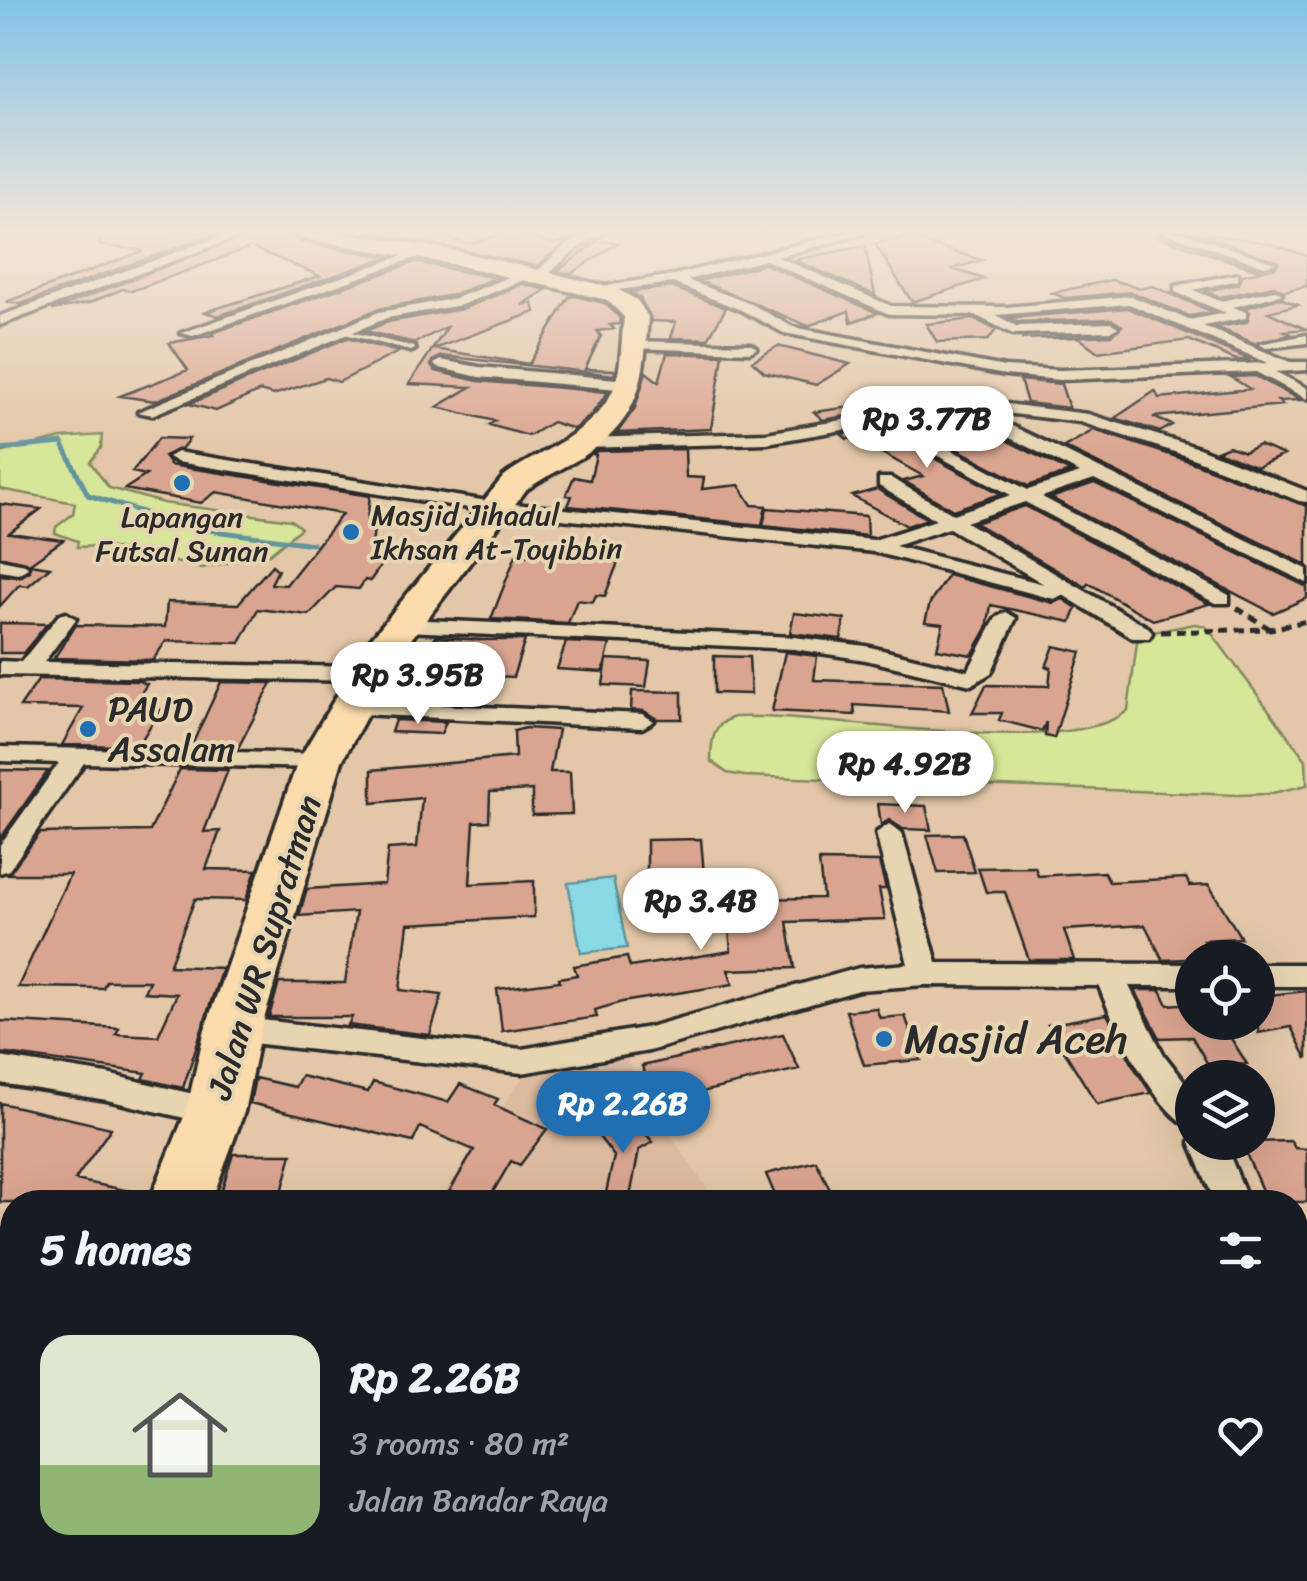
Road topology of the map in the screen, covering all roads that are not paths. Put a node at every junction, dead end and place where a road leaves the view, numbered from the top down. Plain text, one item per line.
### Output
1 (40, 306) edge
2 (266, 306) edge
3 (431, 306) edge
4 (629, 306) edge
5 (743, 306) edge
6 (879, 306) edge
7 (1081, 306) edge
8 (1144, 306) edge
9 (1221, 306) edge
10 (1067, 308) junction
11 (978, 311) junction
12 (0, 320) edge
13 (1188, 324) junction
14 (1110, 327) junction
15 (1280, 327) dead end
16 (188, 332) dead end
17 (344, 332) junction
18 (1128, 334) dead end
19 (1307, 339) edge
20 (1266, 344) dead end
21 (632, 345) junction
22 (750, 348) dead end
23 (411, 349) dead end
24 (441, 364) dead end
25 (1287, 366) junction
26 (1307, 366) edge
27 (1262, 370) junction
28 (629, 386) junction
29 (1307, 394) edge
30 (1071, 396) junction
31 (952, 404) junction
32 (146, 412) dead end
33 (879, 418) junction
34 (583, 443) junction
35 (177, 458) dead end
36 (1093, 474) junction
37 (886, 482) dead end
38 (1023, 494) junction
39 (1305, 497) edge
40 (494, 508) junction
41 (949, 521) junction
42 (876, 546) junction
43 (1307, 578) edge
44 (1222, 599) road end
45 (1085, 602) junction
46 (66, 618) dead end
47 (1006, 618) dead end
48 (405, 625) junction
49 (1141, 632) road end
50 (0, 668) edge
51 (28, 668) junction
52 (368, 674) junction
53 (348, 708) junction
54 (642, 720) dead end
55 (0, 754) edge
56 (78, 754) junction
57 (320, 761) junction
58 (889, 834) dead end
59 (0, 864) edge
60 (925, 974) junction
61 (1110, 975) junction
62 (1175, 975) edge
63 (1275, 975) edge
64 (1307, 975) edge
65 (233, 1029) junction
66 (0, 1070) edge
67 (1175, 1092) edge
68 (216, 1112) junction
69 (1214, 1160) edge
70 (185, 1190) edge
71 (1227, 1190) edge

1 - 12 street
2 - 16 street
3 - 17 street
4 - 21 highway
5 - 30 street
6 - 11 street
7 - 10 street
8 - 13 street
9 - 13 street
10 - 11 street
10 - 14 street
11 - 14 street
13 - 25 street
14 - 18 street
15 - 19 street
17 - 23 lane
17 - 32 street
19 - 20 street
21 - 22 street
21 - 28 highway
24 - 28 street
25 - 26 street
25 - 27 street
27 - 29 street
27 - 30 street
28 - 34 highway, Jalan WR Supratman
30 - 31 street
30 - 39 street
31 - 33 street
31 - 36 street
33 - 34 street
33 - 38 street
34 - 40 highway, Jalan WR Supratman
35 - 40 street
36 - 38 street
36 - 43 street
37 - 41 street
38 - 41 street
38 - 44 street
40 - 42 street
40 - 48 highway, Jalan WR Supratman
41 - 42 street
41 - 45 street
42 - 45 street
45 - 49 street
46 - 51 street
47 - 48 street
48 - 52 highway, Jalan WR Supratman
50 - 51 street
51 - 52 street
52 - 53 highway, Jalan WR Supratman
53 - 54 street
53 - 57 highway, Jalan WR Supratman
55 - 56 street
56 - 57 street
56 - 59 street
57 - 65 highway, Jalan WR Supratman
58 - 60 street
60 - 61 street
60 - 65 street
61 - 62 street
61 - 67 street
63 - 64 street
65 - 68 highway, Jalan WR Supratman
66 - 68 street
68 - 70 highway, Jalan WR Supratman
69 - 71 street

